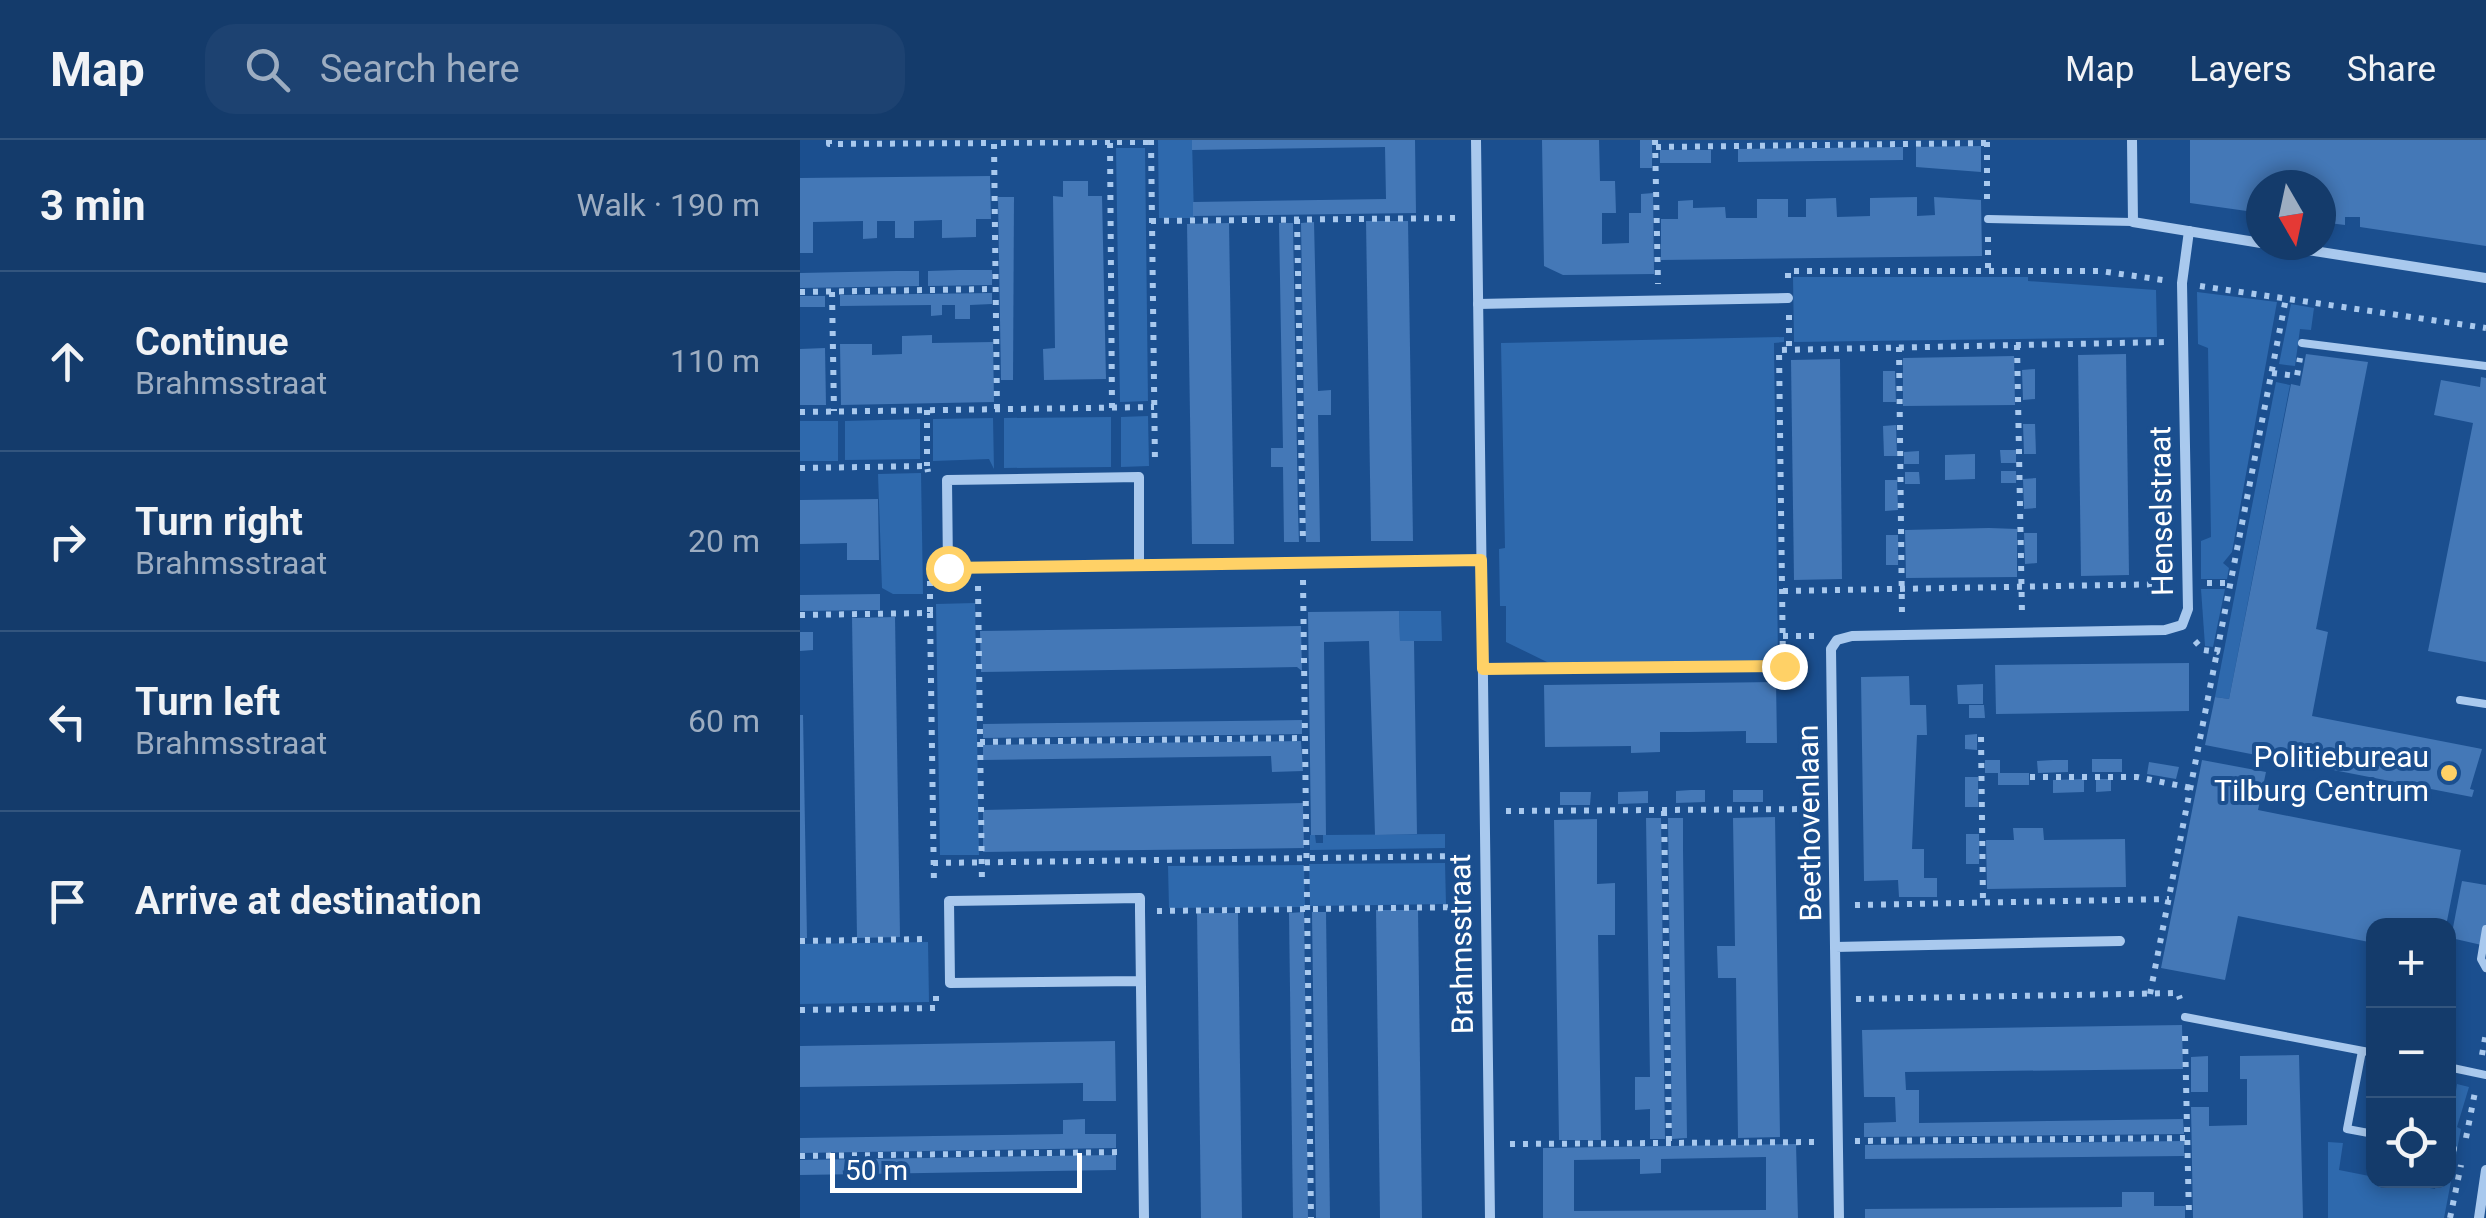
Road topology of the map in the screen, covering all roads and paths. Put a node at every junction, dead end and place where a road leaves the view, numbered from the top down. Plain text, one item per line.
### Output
1 (829, 140) edge
2 (1476, 140) edge
3 (2132, 140) edge
4 (1150, 141) edge
5 (1110, 142) junction
6 (994, 143) junction
7 (1987, 143) dead end
8 (1656, 144) edge
9 (1477, 217) junction
10 (1988, 219) dead end
11 (1151, 220) junction
12 (2134, 222) junction
13 (2189, 231) junction
14 (2246, 240) edge
15 (2336, 254) edge
16 (2486, 278) edge
17 (2182, 283) junction
18 (995, 288) junction
19 (800, 292) edge
20 (832, 292) junction
21 (1788, 298) junction
22 (2286, 298) junction
23 (1658, 300) junction
24 (1478, 304) junction
25 (2486, 328) edge
26 (2184, 341) junction
27 (2302, 344) joint
28 (2017, 345) junction
29 (1898, 347) junction
30 (1789, 350) junction
31 (2486, 366) edge
32 (2272, 373) junction
33 (1154, 407) junction
34 (1112, 408) junction
35 (998, 409) junction
36 (927, 410) junction
37 (834, 411) junction
38 (800, 412) edge
39 (928, 466) junction
40 (1155, 466) dead end
41 (800, 468) edge
42 (947, 480) junction
43 (1481, 560) junction
44 (1139, 565) junction
45 (977, 568) junction
46 (2187, 583) junction
47 (2231, 583) junction
48 (2022, 587) junction
49 (1902, 589) junction
50 (1782, 591) junction
51 (800, 616) edge
52 (2182, 624) junction
53 (2023, 633) junction
54 (1902, 635) junction
55 (1838, 640) joint
56 (2218, 652) junction
57 (1483, 669) junction
58 (2460, 700) dead end
59 (2486, 704) edge
60 (1980, 737) dead end
61 (1305, 738) dead end
62 (980, 742) junction
63 (2030, 777) dead end
64 (2191, 788) junction
65 (1834, 809) junction
66 (1664, 810) junction
67 (1484, 811) junction
68 (1485, 855) junction
69 (934, 863) junction
70 (982, 863) junction
71 (949, 900) junction
72 (982, 900) junction
73 (2169, 900) junction
74 (1983, 903) junction
75 (1835, 906) junction
76 (1486, 907) junction
77 (1140, 911) junction
78 (1308, 915) dead end
79 (2486, 929) edge
80 (949, 939) junction
81 (800, 941) edge
82 (2120, 941) dead end
83 (1835, 946) junction
84 (2486, 968) edge
85 (1141, 981) junction
86 (950, 983) junction
87 (2150, 994) junction
88 (1835, 1000) junction
89 (800, 1010) edge
90 (2185, 1017) junction
91 (2486, 1032) edge
92 (2362, 1050) junction
93 (2366, 1051) edge
94 (2456, 1069) edge
95 (2482, 1074) edge
96 (2366, 1133) edge
97 (2187, 1138) junction
98 (1838, 1142) junction
99 (1489, 1144) junction
100 (1668, 1144) junction
101 (2465, 1144) dead end
102 (1144, 1152) junction
103 (800, 1156) edge
104 (2462, 1161) dead end
105 (2486, 1170) edge
106 (1144, 1218) edge
107 (1311, 1218) edge
108 (1490, 1218) edge
109 (1839, 1218) edge
110 (2189, 1218) edge
111 (2450, 1218) edge
112 (2479, 1218) edge

1 - 6 path
2 - 9 street, Brahmsstraat
3 - 12 street
4 - 5 path
4 - 11 path
5 - 6 path
5 - 34 path
6 - 18 path
7 - 8 path
8 - 23 path
9 - 11 path
9 - 24 street, Brahmsstraat
10 - 12 lane
11 - 33 path
12 - 13 street
13 - 14 street
13 - 17 street, Henselstraat
15 - 16 street
17 - 21 path
17 - 22 path
17 - 26 street, Henselstraat
18 - 20 path
18 - 35 path
19 - 20 path
20 - 37 path
21 - 23 street
21 - 30 path
22 - 25 path
22 - 32 path
23 - 24 street
24 - 43 street, Brahmsstraat
26 - 28 path
26 - 46 street, Henselstraat
27 - 31 lane
27 - 32 path
28 - 29 path
28 - 48 path
29 - 30 path
29 - 49 path
30 - 50 path
32 - 47 path
33 - 34 path
33 - 40 path
34 - 35 path
35 - 36 path
36 - 37 path
36 - 39 path
37 - 38 path
39 - 41 path
39 - 42 path
42 - 44 street
42 - 45 street
43 - 44 street
43 - 57 street, Brahmsstraat
44 - 45 street
45 - 62 path
46 - 47 path
46 - 48 path
46 - 52 street, Henselstraat
47 - 56 path
48 - 49 path
48 - 53 path
49 - 50 path
49 - 54 path
50 - 57 path
51 - 69 path
52 - 53 street, Henselstraat
52 - 56 path
53 - 54 street, Henselstraat
54 - 55 street, Henselstraat
55 - 65 street, Beethovenlaan
56 - 64 path
57 - 67 street, Brahmsstraat
58 - 59 lane
60 - 74 path
61 - 62 path
62 - 70 path
63 - 64 path
64 - 73 path
65 - 66 path
65 - 75 street, Beethovenlaan
66 - 67 path
66 - 100 path
67 - 68 street, Brahmsstraat
68 - 70 path
68 - 76 street, Brahmsstraat
69 - 70 path
69 - 71 path
70 - 72 path
71 - 72 street
71 - 80 street
72 - 77 street
73 - 74 path
73 - 87 path
74 - 75 path
75 - 83 street, Beethovenlaan
76 - 77 path
76 - 99 street, Brahmsstraat
77 - 85 street
78 - 107 path
79 - 84 lane
80 - 81 path
80 - 86 street
82 - 83 street, Beethovenlaan
83 - 88 street, Beethovenlaan
85 - 86 street
85 - 102 street
86 - 89 path
87 - 88 path
87 - 90 path
88 - 98 street, Beethovenlaan
90 - 92 lane
90 - 97 path
91 - 95 path
92 - 93 lane
92 - 96 lane
94 - 95 lane
95 - 101 path
97 - 98 path
97 - 110 path
98 - 100 path
98 - 109 street, Beethovenlaan
99 - 100 path
99 - 108 street, Brahmsstraat
102 - 103 path
102 - 106 street
104 - 111 path
105 - 112 street

